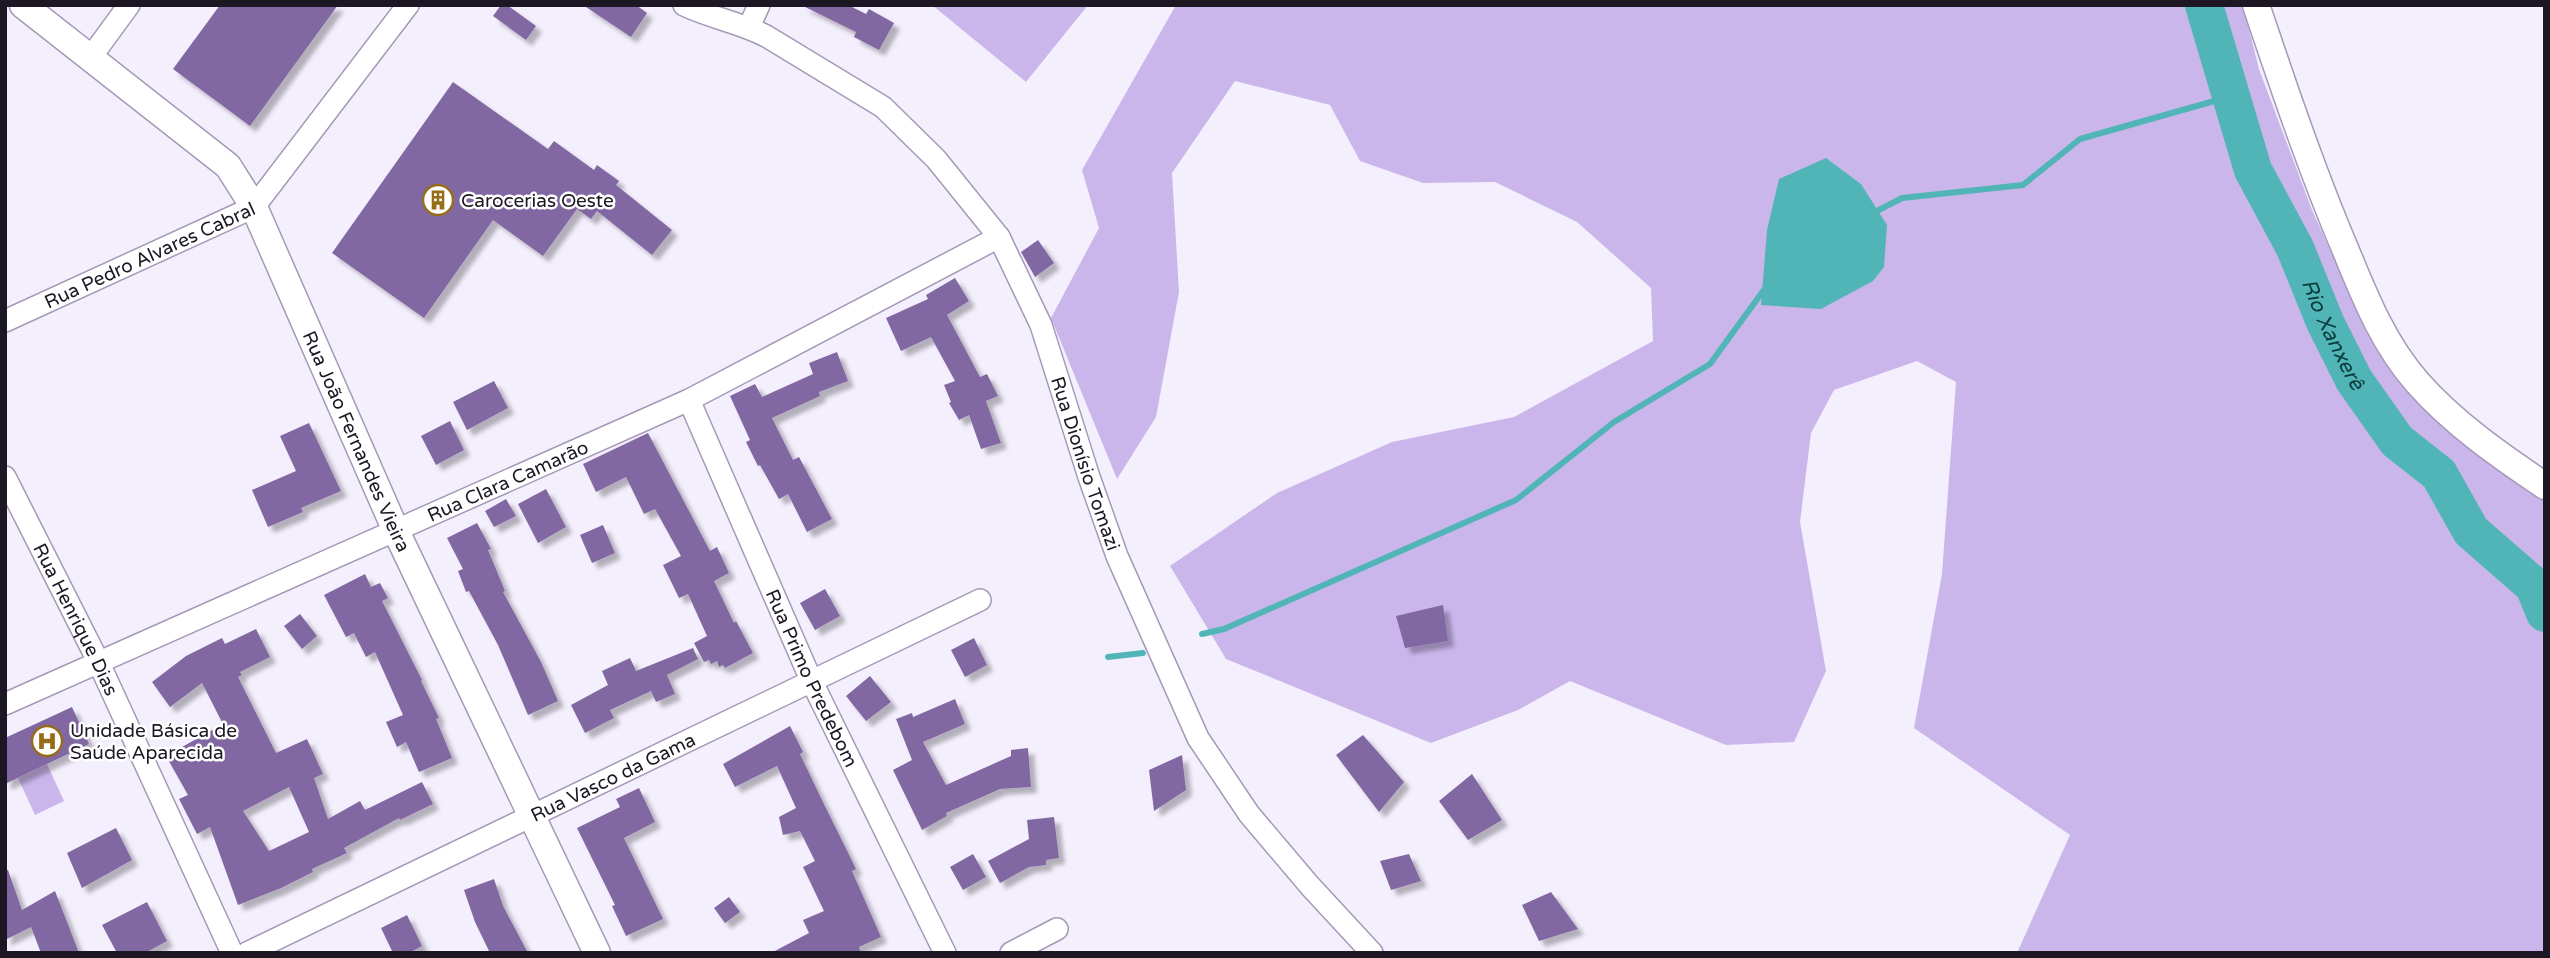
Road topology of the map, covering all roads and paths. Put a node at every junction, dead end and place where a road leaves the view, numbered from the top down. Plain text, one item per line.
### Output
1 (23, 5) edge
2 (129, 5) edge
3 (408, 5) edge
4 (684, 5) edge
5 (727, 5) edge
6 (759, 5) edge
7 (2256, 5) edge
8 (749, 27) junction
9 (90, 57) junction
10 (254, 207) junction
11 (999, 237) junction
12 (5, 321) edge
13 (689, 400) junction
14 (5, 477) edge
15 (2545, 486) edge
16 (396, 531) junction
17 (980, 600) dead end
18 (97, 661) junction
19 (811, 681) junction
20 (5, 704) edge
21 (532, 814) junction
22 (1057, 929) dead end
23 (232, 953) edge
24 (247, 953) edge
25 (597, 953) edge
26 (945, 953) edge
27 (1011, 953) edge
28 (1372, 953) edge

1 - 9 street, Rua João Fernandes Vieira
2 - 9 street
3 - 10 street, Rua Pedro Alvares Cabral
4 - 8 street, Rua Dionísio Tomazi
5 - 8 street, Rua Dionísio Tomazi
6 - 8 street
7 - 15 street
8 - 11 street, Rua Dionísio Tomazi
9 - 10 street, Rua João Fernandes Vieira
10 - 12 street, Rua Pedro Alvares Cabral
10 - 16 street, Rua João Fernandes Vieira
11 - 13 street, Rua Clara Camarão
11 - 28 street, Rua Dionísio Tomazi
13 - 16 street, Rua Clara Camarão
13 - 19 street, Rua Primo Predebom
14 - 18 street, Rua Henrique Dias
16 - 18 street, Rua Clara Camarão
16 - 21 street, Rua João Fernandes Vieira
17 - 19 street, Rua Vasco da Gama
18 - 20 street, Rua Clara Camarão
18 - 23 street, Rua Henrique Dias
19 - 21 street, Rua Vasco da Gama
19 - 26 street, Rua Primo Predebom
21 - 24 street, Rua Vasco da Gama
21 - 25 street, Rua João Fernandes Vieira
22 - 27 street

